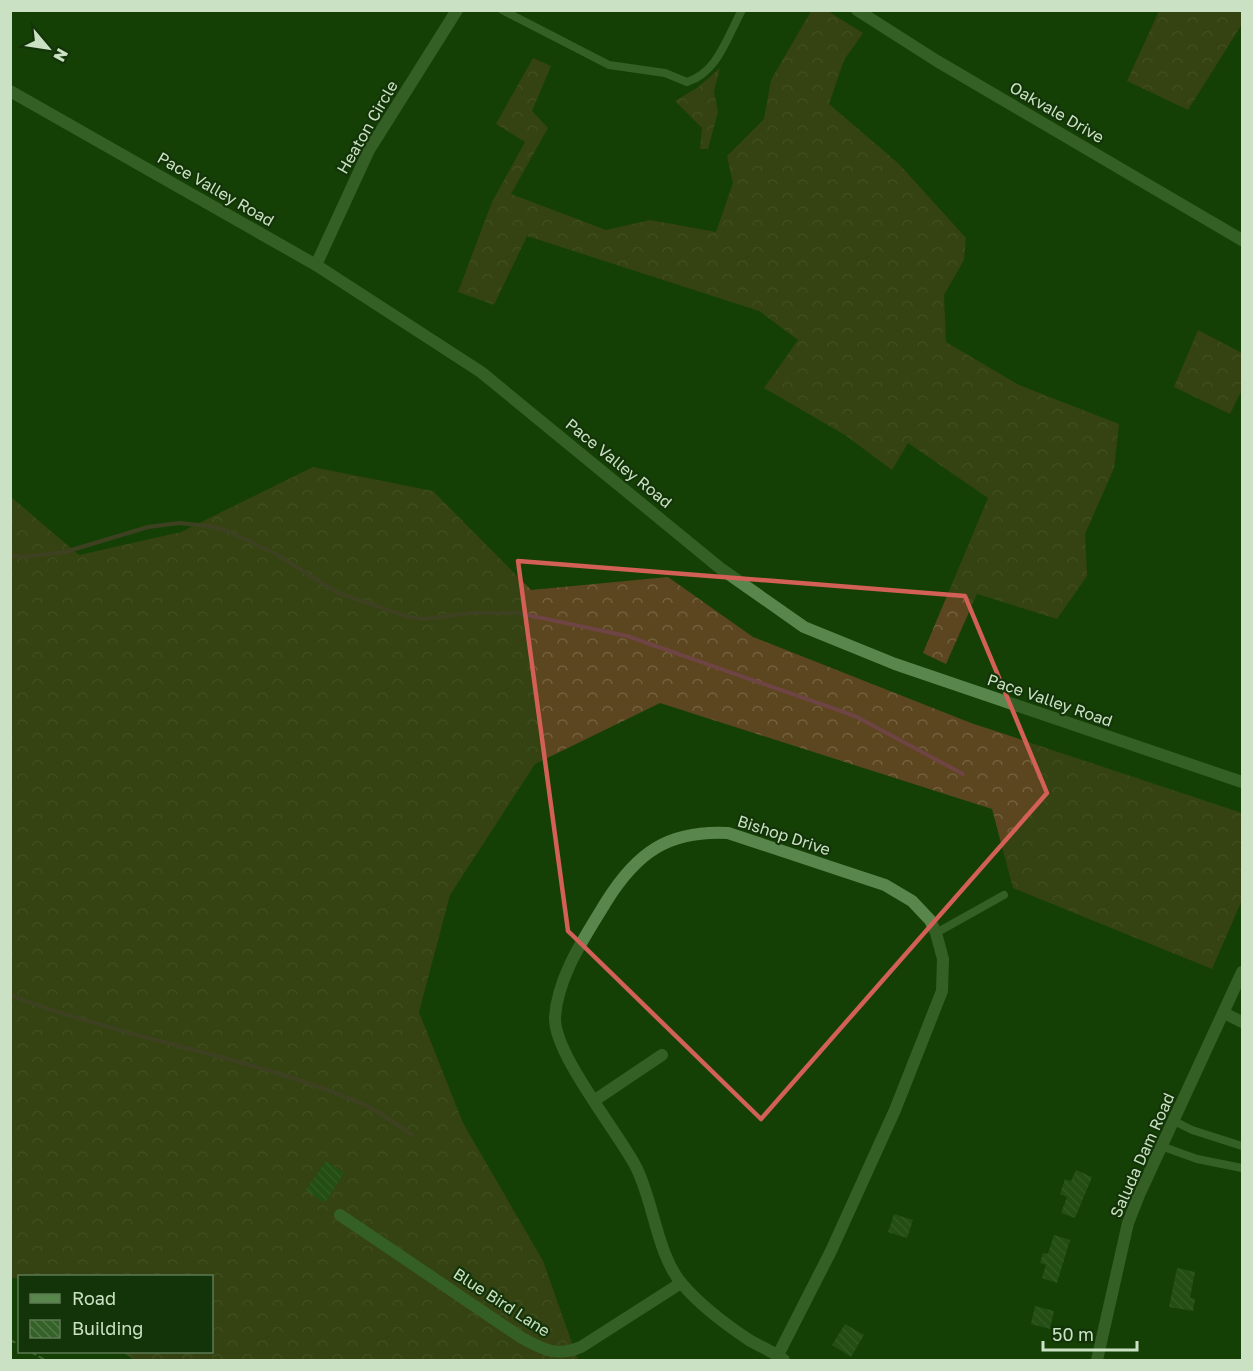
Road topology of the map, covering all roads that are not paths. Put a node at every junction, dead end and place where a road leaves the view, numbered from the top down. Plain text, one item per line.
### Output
1 (457, 10) edge
2 (502, 10) edge
3 (742, 10) edge
4 (857, 10) edge
5 (10, 91) edge
6 (1242, 240) edge
7 (316, 265) junction
8 (1242, 782) edge
9 (1004, 895) dead end
10 (936, 933) junction
11 (1242, 972) edge
12 (1224, 1013) junction
13 (1242, 1022) edge
14 (662, 1055) dead end
15 (595, 1100) junction
16 (1174, 1121) junction
17 (1161, 1146) junction
18 (1242, 1146) edge
19 (1242, 1168) edge
20 (340, 1215) dead end
21 (681, 1283) junction
22 (781, 1358) edge
23 (1098, 1360) edge

1 - 7 street, Heaton Circle
2 - 3 lane
4 - 6 street, Oakvale Drive
5 - 7 street, Pace Valley Road
7 - 8 street, Pace Valley Road
9 - 10 lane
10 - 15 street, Bishop Drive
10 - 22 street, Bishop Drive
11 - 12 street, Saluda Dam Road
12 - 13 street
12 - 16 street, Saluda Dam Road
14 - 15 street
15 - 21 street, Bishop Drive
16 - 17 street, Saluda Dam Road
16 - 18 lane
17 - 19 lane
17 - 23 street, Saluda Dam Road
20 - 21 street, Blue Bird Lane
21 - 22 street, Bishop Drive

